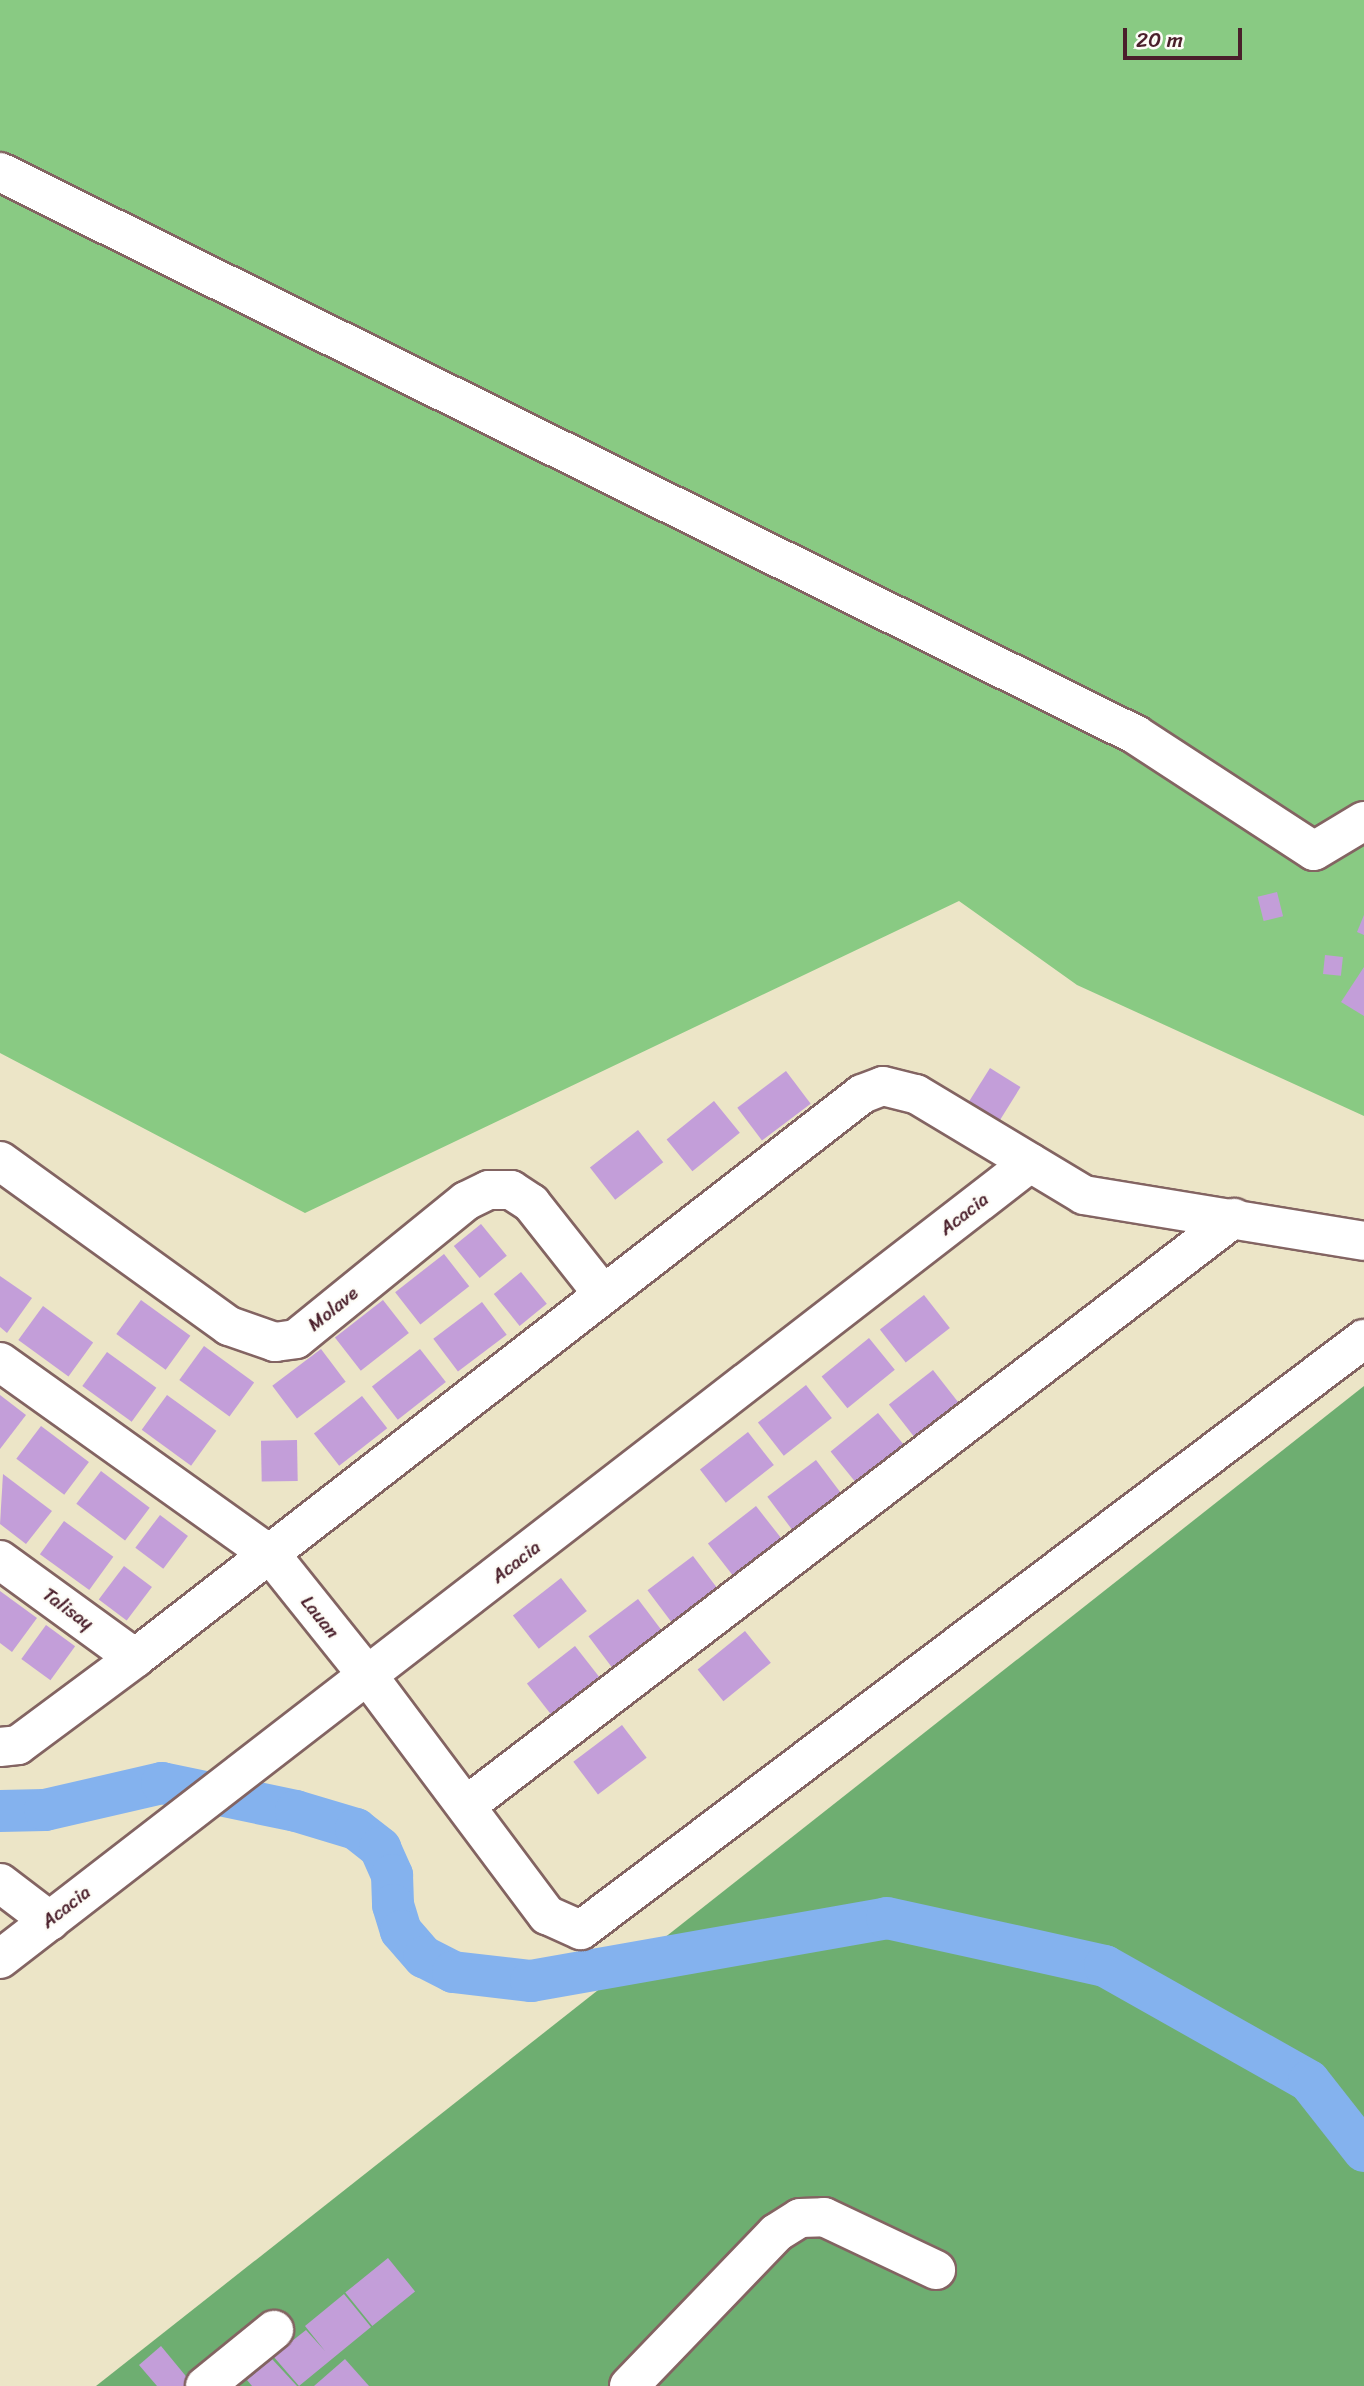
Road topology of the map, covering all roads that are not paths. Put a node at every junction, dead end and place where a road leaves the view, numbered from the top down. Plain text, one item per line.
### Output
1 (0, 172) edge
2 (1364, 821) edge
3 (0, 1161) edge
4 (1030, 1163) junction
5 (1234, 1218) junction
6 (1364, 1241) edge
7 (602, 1293) junction
8 (1364, 1339) edge
9 (0, 1363) edge
10 (271, 1555) junction
11 (0, 1560) edge
12 (135, 1658) junction
13 (368, 1676) junction
14 (0, 1747) edge
15 (467, 1805) junction
16 (0, 1883) edge
17 (50, 1921) junction
18 (0, 1959) edge
19 (936, 2270) dead end
20 (274, 2330) dead end
21 (205, 2386) edge
22 (629, 2386) edge

1 - 2 street
3 - 7 street, Molave
4 - 5 street
4 - 7 street
4 - 13 street, Acacia
5 - 6 street
5 - 15 street
7 - 10 street
8 - 15 street, Lauan
9 - 10 street, Lauan
10 - 12 street
10 - 13 street, Lauan
11 - 12 street, Talisay
12 - 14 street
13 - 15 street, Lauan
13 - 17 street, Acacia
16 - 17 street
17 - 18 street, Acacia
19 - 22 street
20 - 21 street

